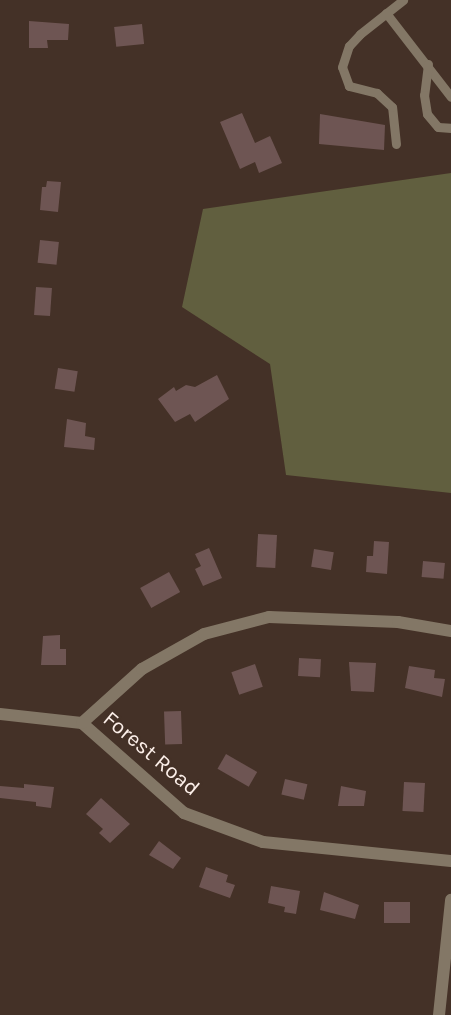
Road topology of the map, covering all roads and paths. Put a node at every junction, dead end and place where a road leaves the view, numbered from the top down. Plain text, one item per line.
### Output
1 (403, 0) edge
2 (386, 13) junction
3 (428, 64) junction
4 (451, 97) edge
5 (451, 128) edge
6 (396, 144) dead end
7 (451, 631) edge
8 (0, 714) edge
9 (82, 723) junction
10 (451, 861) edge
11 (451, 900) edge
12 (439, 1015) edge

1 - 2 lane
2 - 3 lane
2 - 6 lane
3 - 4 lane
3 - 5 lane
7 - 9 street
8 - 9 street, Forest Road
9 - 10 street, Forest Road
11 - 12 street

